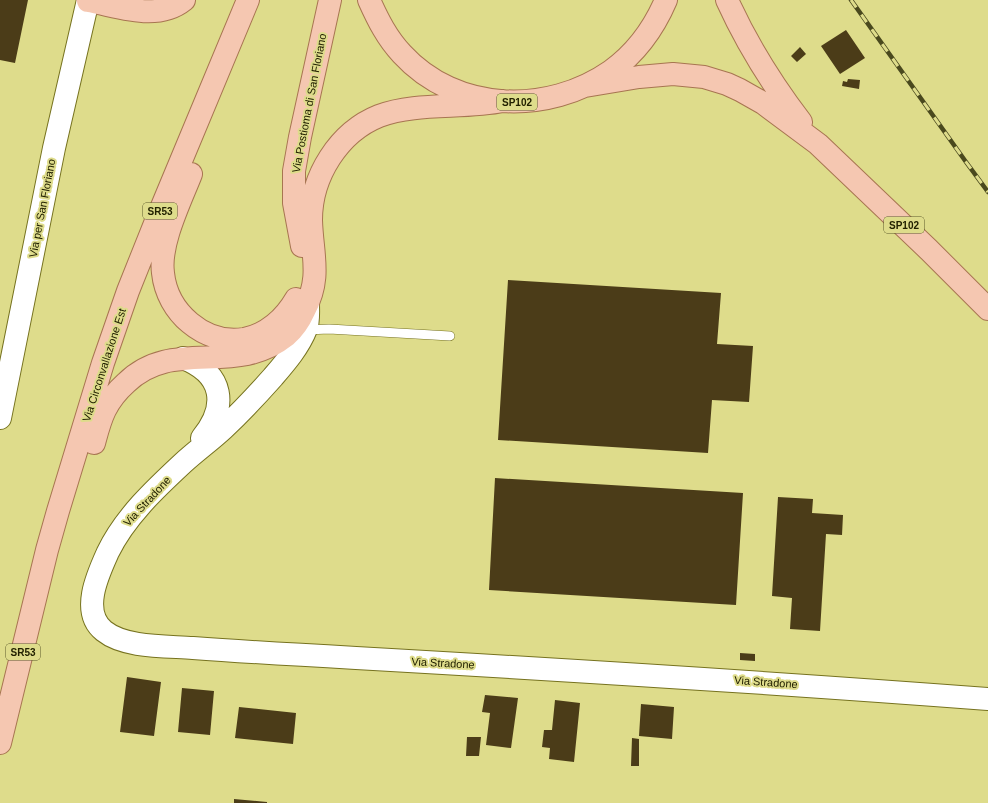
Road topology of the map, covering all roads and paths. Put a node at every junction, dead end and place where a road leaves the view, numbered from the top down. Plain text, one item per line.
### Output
1 (88, 0) edge
2 (184, 0) edge
3 (248, 0) edge
4 (330, 0) edge
5 (369, 0) edge
6 (666, 0) edge
7 (727, 0) edge
8 (222, 62) junction
9 (585, 86) junction
10 (503, 101) junction
11 (818, 144) junction
12 (988, 309) edge
13 (294, 325) junction
14 (450, 336) dead end
15 (183, 358) junction
16 (0, 418) edge
17 (184, 461) junction
18 (44, 561) junction
19 (988, 698) edge
20 (0, 743) edge

1 - 2 main road
1 - 16 street, Via per San Floriano
3 - 8 main road, Via Circonvallazione Est / SR53
4 - 13 main road, Via Postioma di San Floriano
5 - 10 main road, Via Postioma di San Floriano / SP102
6 - 9 main road, Via Postioma di San Floriano / SP102
7 - 11 main road, Via Postioma di San Floriano / SP102
8 - 13 main road
8 - 18 main road, Via Circonvallazione Est / SR53
9 - 10 main road, Via Postioma di San Floriano / SP102
9 - 11 main road, Via Postioma di San Floriano / SP102
10 - 13 main road, Via Postioma di San Floriano
11 - 12 main road, Via Postioma di San Floriano / SP102
13 - 14 lane
13 - 15 main road, Via Postioma di San Floriano
13 - 17 street
15 - 17 street
15 - 18 main road, Via Postioma di San Floriano
17 - 19 street, Via Stradone
18 - 20 main road, Via Circonvallazione Est / SR53

